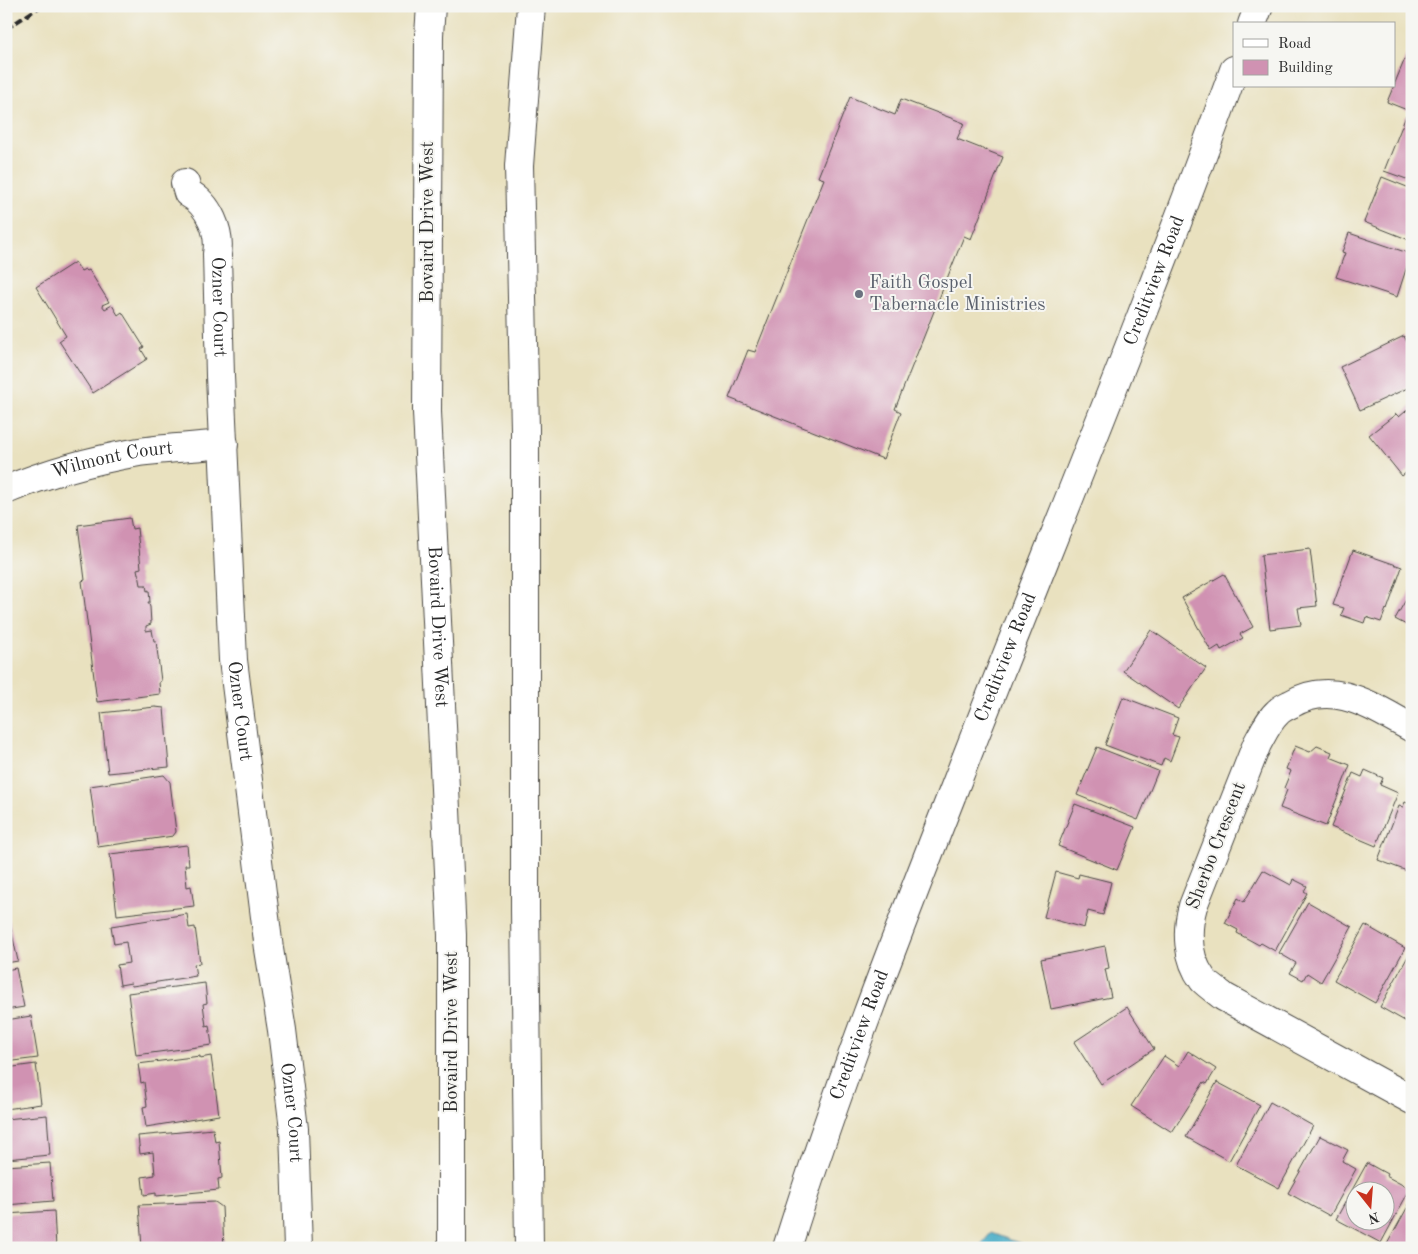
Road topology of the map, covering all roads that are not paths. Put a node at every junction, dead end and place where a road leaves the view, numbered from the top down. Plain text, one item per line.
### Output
1 (432, 6) edge
2 (531, 6) edge
3 (1259, 6) edge
4 (1253, 22) edge
5 (1233, 73) edge
6 (185, 183) dead end
7 (224, 444) junction
8 (6, 490) edge
9 (1412, 728) edge
10 (1412, 1100) edge
11 (298, 1248) edge
12 (452, 1248) edge
13 (529, 1248) edge
14 (787, 1248) edge

1 - 12 street, Bovaird Drive West
2 - 13 street
3 - 4 street
5 - 14 street, Creditview Road
6 - 7 street, Ozner Court
7 - 8 street, Wilmont Court
7 - 11 street, Ozner Court
9 - 10 street, Sherbo Crescent

